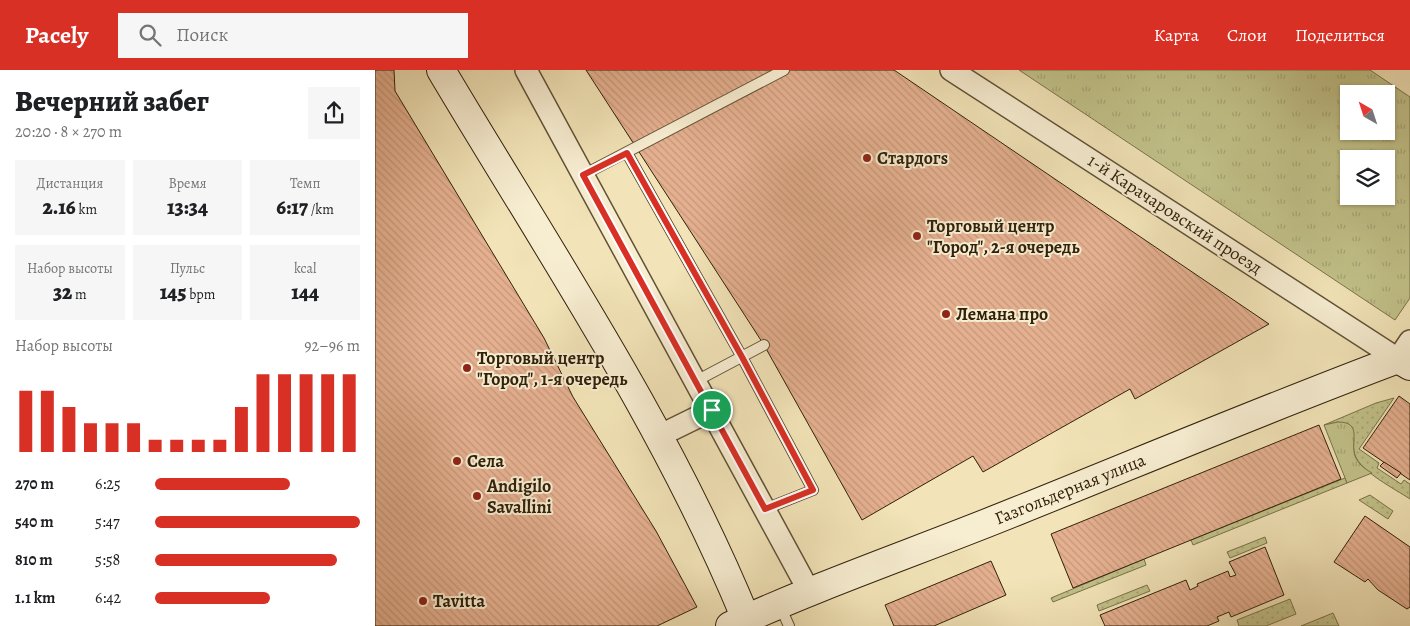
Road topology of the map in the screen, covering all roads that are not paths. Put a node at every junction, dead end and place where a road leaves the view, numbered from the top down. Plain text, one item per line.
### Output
1 (441, 70) edge
2 (526, 70) edge
3 (784, 70) edge
4 (951, 70) edge
5 (627, 153) junction
6 (583, 175) junction
7 (765, 345) dead end
8 (1406, 355) edge
9 (742, 357) junction
10 (696, 381) junction
11 (712, 410) junction
12 (659, 436) junction
13 (765, 509) junction
14 (809, 591) junction
15 (784, 615) edge
16 (738, 622) edge

1 - 12 street
2 - 6 street
3 - 5 lane
4 - 8 street, 1-й Карачаровский проезд
5 - 6 lane
5 - 9 lane
6 - 10 street
7 - 9 lane
8 - 14 street, Газгольдерная улица
9 - 10 lane
9 - 13 lane
10 - 11 street
11 - 12 street
11 - 13 street
12 - 16 street
13 - 14 street
14 - 15 street, Газгольдерная улица
15 - 16 street, Газгольдерная улица

